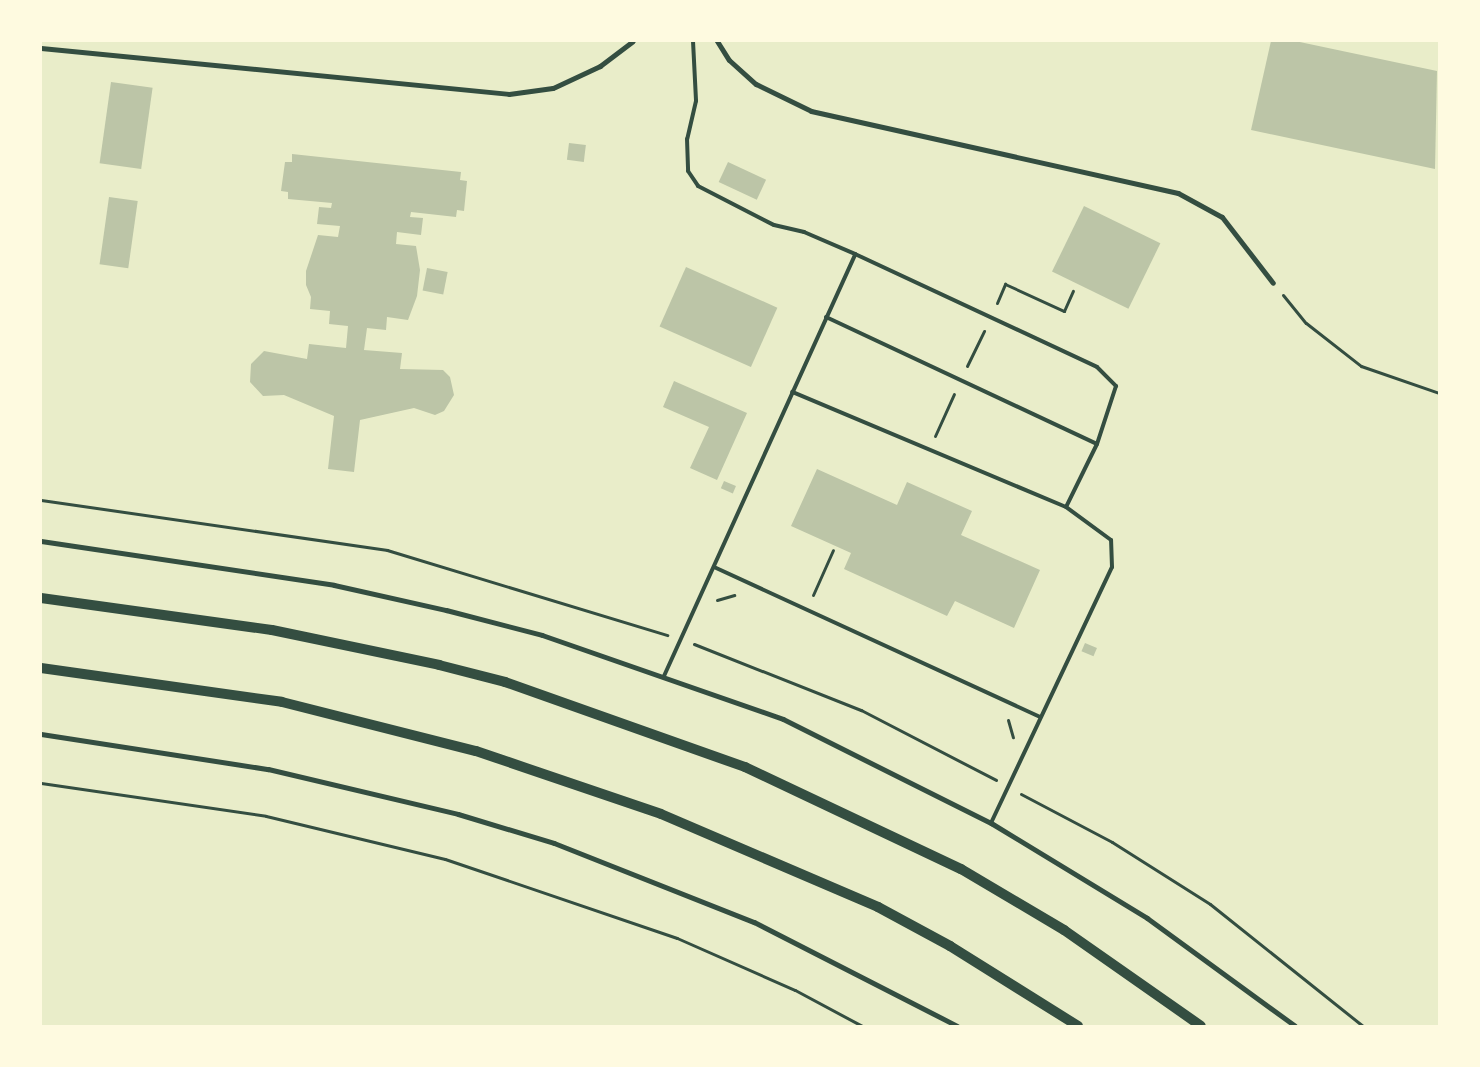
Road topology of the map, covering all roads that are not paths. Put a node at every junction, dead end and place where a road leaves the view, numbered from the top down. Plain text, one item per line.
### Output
1 (633, 41) edge
2 (693, 41) edge
3 (717, 41) edge
4 (41, 48) edge
5 (855, 254) junction
6 (1274, 283) road end
7 (826, 317) junction
8 (792, 392) junction
9 (1097, 444) junction
10 (1066, 507) junction
11 (41, 541) edge
12 (714, 568) junction
13 (41, 598) edge
14 (41, 668) edge
15 (664, 676) junction
16 (1040, 717) junction
17 (41, 734) edge
18 (991, 823) junction
19 (957, 1026) edge
20 (1078, 1026) edge
21 (1202, 1026) edge
22 (1295, 1026) edge

1 - 4 street
2 - 5 lane
3 - 6 street
5 - 7 lane
5 - 9 lane
7 - 8 lane
7 - 9 lane
8 - 10 lane
8 - 12 lane
9 - 10 lane
10 - 16 lane
11 - 15 street
12 - 15 lane
12 - 16 lane
13 - 21 main road
14 - 20 main road
15 - 18 street
16 - 18 lane
17 - 19 street
18 - 22 street

